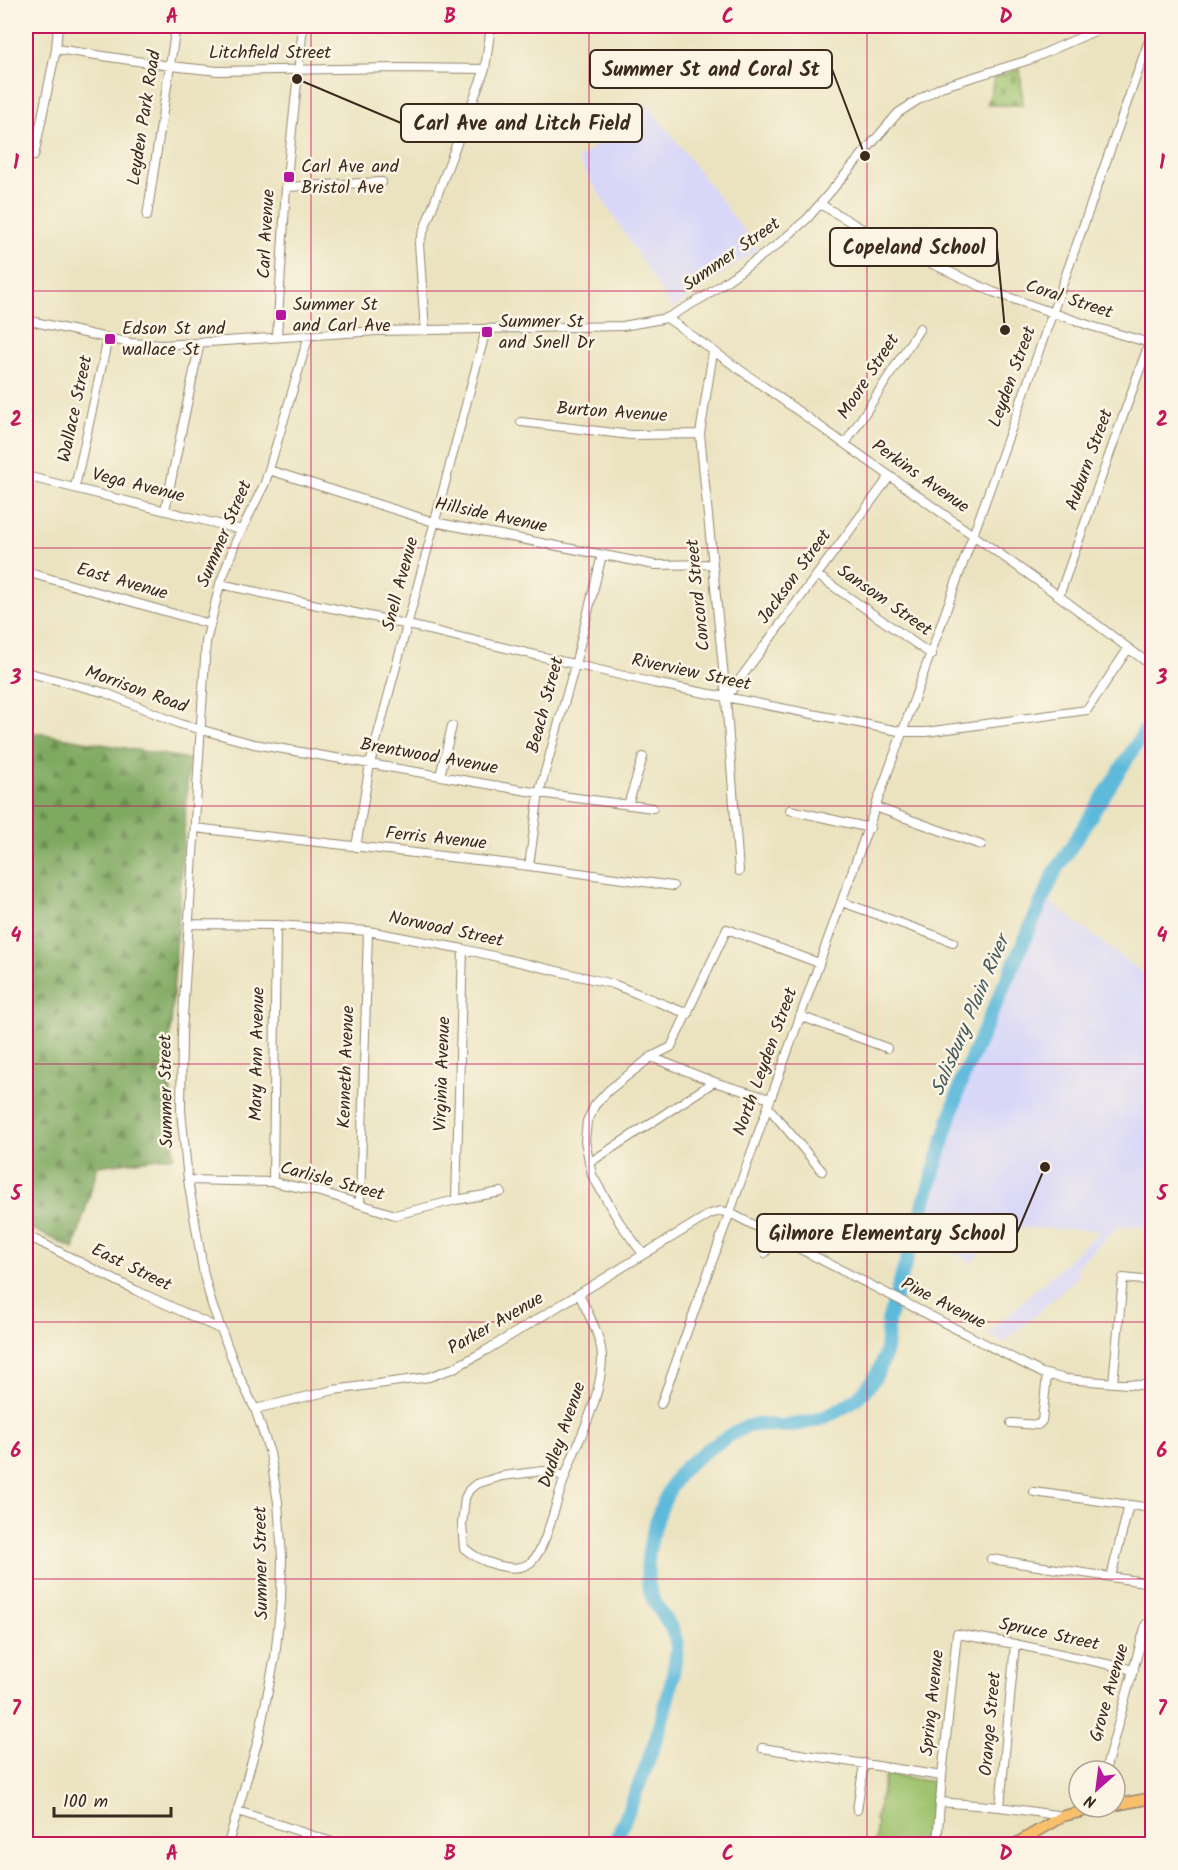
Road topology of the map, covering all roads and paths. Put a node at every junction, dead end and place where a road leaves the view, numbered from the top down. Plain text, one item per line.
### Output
1 (58, 26) edge
2 (176, 26) edge
3 (303, 26) edge
4 (491, 26) edge
5 (1106, 26) edge
6 (1152, 32) edge
7 (56, 49) junction
8 (170, 66) junction
9 (485, 69) junction
10 (297, 70) junction
11 (34, 156) dead end
12 (382, 182) dead end
13 (286, 187) junction
14 (820, 204) junction
15 (147, 216) dead end
16 (1053, 312) junction
17 (667, 318) junction
18 (26, 320) edge
19 (920, 328) dead end
20 (486, 330) junction
21 (425, 331) junction
22 (309, 335) junction
23 (278, 337) junction
24 (108, 338) junction
25 (1151, 339) edge
26 (200, 342) junction
27 (713, 352) junction
28 (521, 422) dead end
29 (700, 434) junction
30 (845, 444) junction
31 (269, 470) junction
32 (26, 476) edge
33 (890, 476) junction
34 (75, 487) junction
35 (165, 510) junction
36 (434, 522) junction
37 (242, 530) junction
38 (974, 535) junction
39 (602, 555) junction
40 (713, 564) junction
41 (26, 572) edge
42 (817, 575) junction
43 (220, 584) junction
44 (1059, 596) junction
45 (210, 624) junction
46 (408, 625) junction
47 (1128, 649) junction
48 (932, 655) junction
49 (575, 664) junction
50 (1152, 666) edge
51 (26, 672) edge
52 (726, 698) junction
53 (452, 726) dead end
54 (201, 731) junction
55 (904, 732) junction
56 (644, 757) dead end
57 (370, 764) junction
58 (440, 776) junction
59 (539, 793) junction
60 (628, 805) junction
61 (653, 808) dead end
62 (878, 808) junction
63 (790, 810) dead end
64 (195, 828) junction
65 (870, 828) junction
66 (981, 845) dead end
67 (356, 847) junction
68 (529, 866) junction
69 (739, 871) dead end
70 (673, 886) dead end
71 (842, 902) junction
72 (189, 924) junction
73 (276, 925) junction
74 (368, 931) junction
75 (953, 942) dead end
76 (463, 949) junction
77 (819, 963) junction
78 (687, 1014) junction
79 (800, 1016) junction
80 (887, 1048) dead end
81 (651, 1058) junction
82 (714, 1082) junction
83 (769, 1103) junction
84 (589, 1162) junction
85 (822, 1171) dead end
86 (188, 1180) junction
87 (273, 1182) junction
88 (501, 1192) dead end
89 (456, 1200) junction
90 (360, 1203) junction
91 (730, 1213) junction
92 (790, 1221) dead end
93 (26, 1235) edge
94 (777, 1237) junction
95 (765, 1253) dead end
96 (643, 1254) junction
97 (1152, 1281) edge
98 (579, 1294) junction
99 (222, 1330) junction
100 (1047, 1375) junction
101 (1113, 1383) junction
102 (1152, 1386) edge
103 (661, 1404) dead end
104 (255, 1409) junction
105 (1011, 1423) dead end
106 (565, 1476) junction
107 (1034, 1492) dead end
108 (1129, 1505) junction
109 (1152, 1508) edge
110 (992, 1558) dead end
111 (1111, 1577) junction
112 (1144, 1582) dead end
113 (1146, 1624) dead end
114 (957, 1634) joint
115 (1015, 1644) junction
116 (1134, 1670) junction
117 (762, 1748) dead end
118 (1108, 1759) edge
119 (864, 1763) junction
120 (942, 1776) junction
121 (1152, 1798) edge
122 (939, 1802) junction
123 (1127, 1803) edge
124 (1000, 1807) junction
125 (857, 1810) dead end
126 (238, 1811) junction
127 (1067, 1815) edge
128 (1063, 1816) junction
129 (228, 1845) edge
130 (338, 1845) edge
131 (937, 1845) edge
132 (1015, 1845) edge

1 - 7 street
2 - 8 street, Leyden Park Road
3 - 10 street, Carl Avenue
4 - 9 street
5 - 14 street, Summer Street
6 - 16 street, Leyden Street
7 - 8 street, Litchfield Street
7 - 11 street
8 - 10 street, Litchfield Street
8 - 15 street, Leyden Park Road
9 - 10 street, Litchfield Street
9 - 21 street
10 - 13 street, Carl Avenue
12 - 13 street
13 - 23 street, Carl Avenue
14 - 16 street, Coral Street
14 - 17 street, Summer Street
16 - 25 street, Coral Street
16 - 38 street, Leyden Street
17 - 20 street, Summer Street
17 - 27 street, Perkins Avenue
18 - 24 street, Summer Street
19 - 30 street, Moore Street
20 - 21 street, Summer Street
20 - 36 street, Snell Avenue
21 - 22 street, Summer Street
22 - 23 street, Summer Street
22 - 31 street, Summer Street
23 - 26 street, Summer Street
24 - 26 street, Summer Street
24 - 34 street, Wallace Street
25 - 44 street, Auburn Street
26 - 35 street
27 - 29 street, Concord Street
27 - 30 street, Perkins Avenue
28 - 29 street, Burton Avenue
29 - 40 street, Concord Street
30 - 33 street, Perkins Avenue
31 - 36 street, Hillside Avenue
31 - 37 street, Summer Street
32 - 34 street, Vega Avenue
33 - 38 street, Perkins Avenue
33 - 42 street, Jackson Street
34 - 35 street, Vega Avenue
35 - 37 street, Vega Avenue
36 - 39 street, Hillside Avenue
36 - 46 street, Snell Avenue
37 - 43 street, Summer Street
38 - 44 street, Perkins Avenue
38 - 48 street, Leyden Street
39 - 40 street, Hillside Avenue
39 - 49 street, Beach Street
40 - 52 street, Concord Street
41 - 45 street, East Avenue
42 - 48 street, Sansom Street
42 - 52 street, Jackson Street
43 - 45 street, Summer Street
43 - 46 street, Riverview Street
44 - 47 street, Perkins Avenue
45 - 54 street, Summer Street
46 - 49 street, Riverview Street
46 - 57 street, Snell Avenue
47 - 50 street, Perkins Avenue
47 - 55 street, Riverview Street
48 - 55 street, Leyden Street
49 - 52 street, Riverview Street
49 - 59 street, Beach Street
51 - 54 street, Morrison Road
52 - 55 street, Riverview Street
52 - 69 street, Concord Street
53 - 58 street
54 - 57 street, Brentwood Avenue
54 - 64 street, Summer Street
55 - 62 street, North Leyden Street
56 - 60 street
57 - 58 street, Brentwood Avenue
57 - 67 street, Snell Avenue
58 - 59 street, Brentwood Avenue
59 - 60 street, Brentwood Avenue
59 - 68 street, Beach Street
60 - 61 street, Brentwood Avenue
62 - 65 street, North Leyden Street
62 - 66 street
63 - 65 street
64 - 67 street, Ferris Avenue
64 - 72 street, Summer Street
65 - 71 street, North Leyden Street
67 - 68 street, Ferris Avenue
68 - 70 street, Ferris Avenue
71 - 75 street
71 - 77 street, North Leyden Street
72 - 73 street, Norwood Street
72 - 86 street, Summer Street
73 - 74 street, Norwood Street
73 - 87 street, Mary Ann Avenue
74 - 76 street, Norwood Street
74 - 90 street, Kenneth Avenue
76 - 78 street, Norwood Street
76 - 89 street, Virginia Avenue
77 - 78 street
77 - 79 street, North Leyden Street
78 - 81 street
79 - 80 street
79 - 83 street, North Leyden Street
81 - 82 street
81 - 84 street
82 - 83 street
82 - 84 street
83 - 85 street
83 - 91 street, North Leyden Street
84 - 96 street
86 - 87 street, Carlisle Street
86 - 99 street, Summer Street
87 - 90 street, Carlisle Street
88 - 89 street, Carlisle Street
89 - 90 street, Carlisle Street
91 - 94 street, Pine Avenue
91 - 96 street, Parker Avenue
91 - 103 street, North Leyden Street
92 - 94 street
93 - 99 street, East Street
94 - 95 street
94 - 100 street, Pine Avenue
96 - 98 street, Parker Avenue
97 - 101 street
98 - 104 street, Parker Avenue
98 - 106 street, Dudley Avenue
99 - 104 street, Summer Street
100 - 101 street, Pine Avenue
100 - 105 street
101 - 102 street, Pine Avenue
104 - 126 street, Summer Street
106 - 106 street, Dudley Avenue
107 - 108 street
108 - 109 street
108 - 111 street
110 - 111 street
111 - 112 street
113 - 116 street, Grove Avenue
114 - 115 street, Spruce Street
114 - 120 street, Spring Avenue
115 - 116 street, Spruce Street
115 - 124 street, Orange Street
116 - 118 street, Grove Avenue
117 - 119 street, Spring Avenue
119 - 120 street, Spring Avenue
119 - 125 street
120 - 122 street, Spring Avenue
121 - 123 main road
122 - 124 street
122 - 131 street, Spring Avenue
124 - 128 street
126 - 129 street, Summer Street
126 - 130 street
127 - 128 main road
128 - 132 main road

